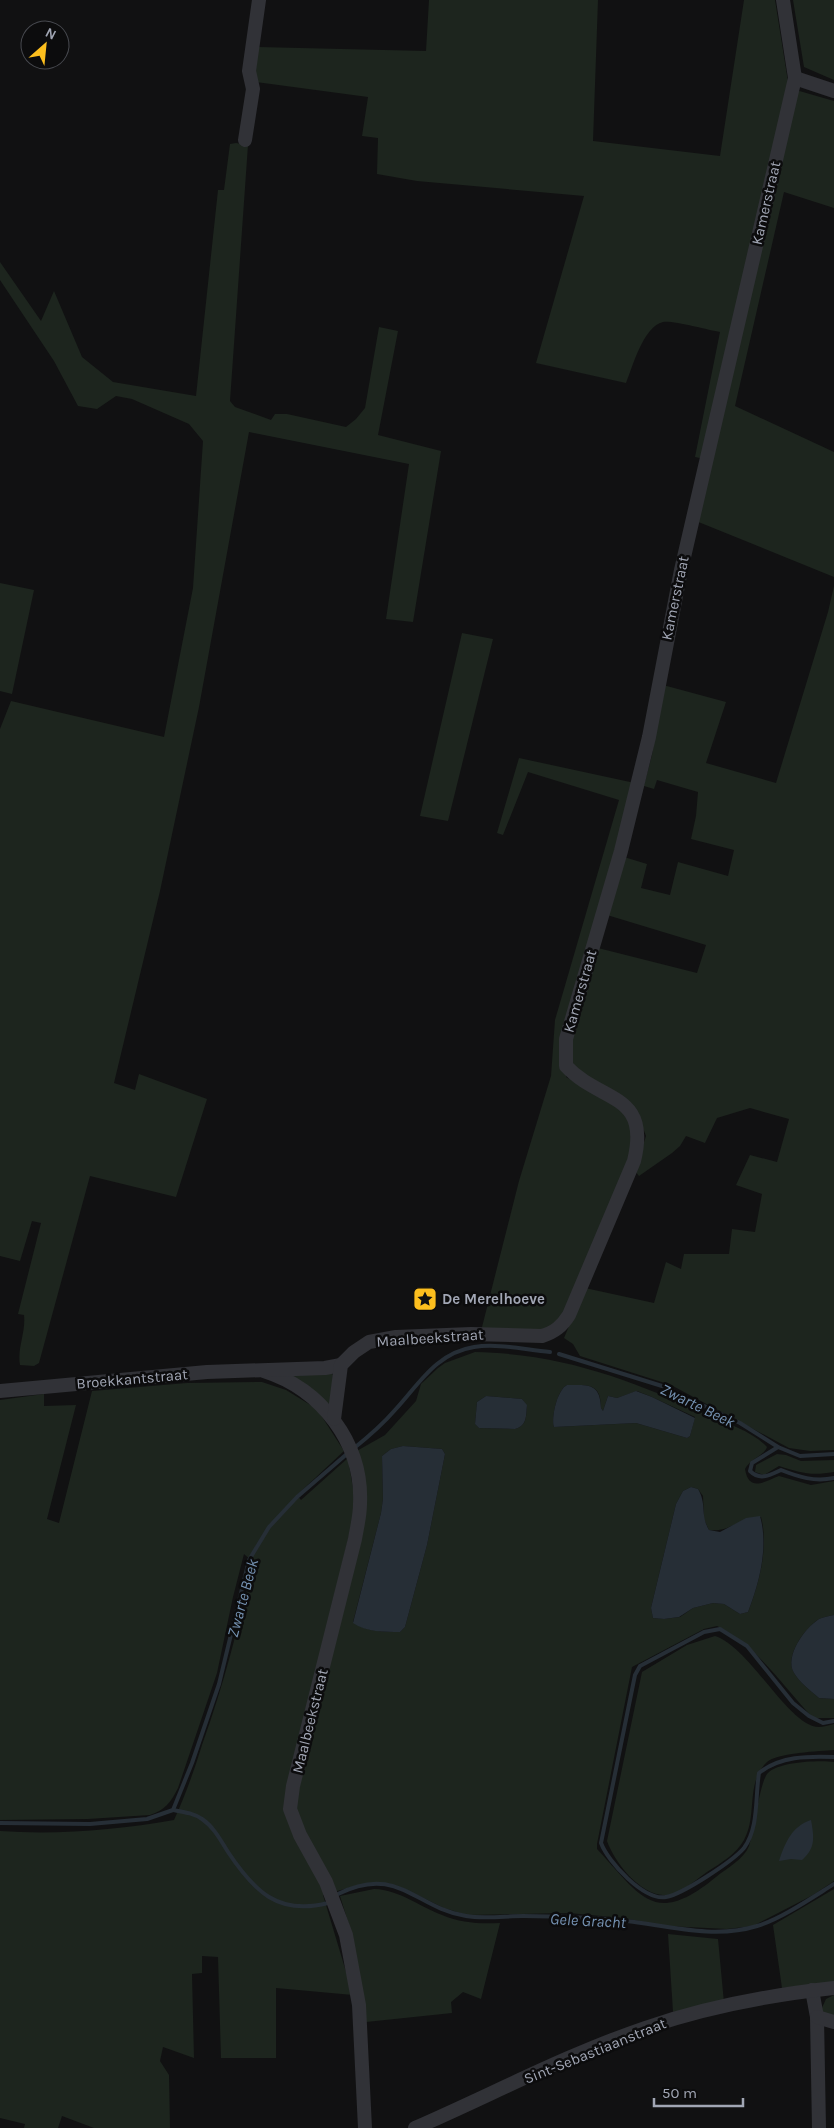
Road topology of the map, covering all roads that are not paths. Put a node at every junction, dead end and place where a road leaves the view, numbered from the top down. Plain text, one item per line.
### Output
1 (259, 0) edge
2 (783, 0) edge
3 (795, 78) junction
4 (834, 91) edge
5 (245, 140) dead end
6 (634, 1161) joint
7 (341, 1365) junction
8 (264, 1371) junction
9 (0, 1391) edge
10 (334, 1419) junction
11 (834, 1988) edge
12 (812, 1990) junction
13 (817, 2018) junction
14 (834, 2022) edge
15 (365, 2128) edge
16 (416, 2128) edge
17 (819, 2128) edge

1 - 5 street
2 - 3 street, Kamerstraat
3 - 4 street
3 - 6 street, Kamerstraat
6 - 7 street, Maalbeekstraat
7 - 8 street, Broekkantstraat
7 - 10 street
8 - 9 street, Broekkantstraat
8 - 10 street, Broekkantstraat
10 - 15 street, Maalbeekstraat
11 - 12 street, Sint-Sebastiaanstraat
12 - 13 street
12 - 16 street, Sint-Sebastiaanstraat
13 - 14 street
13 - 17 street

